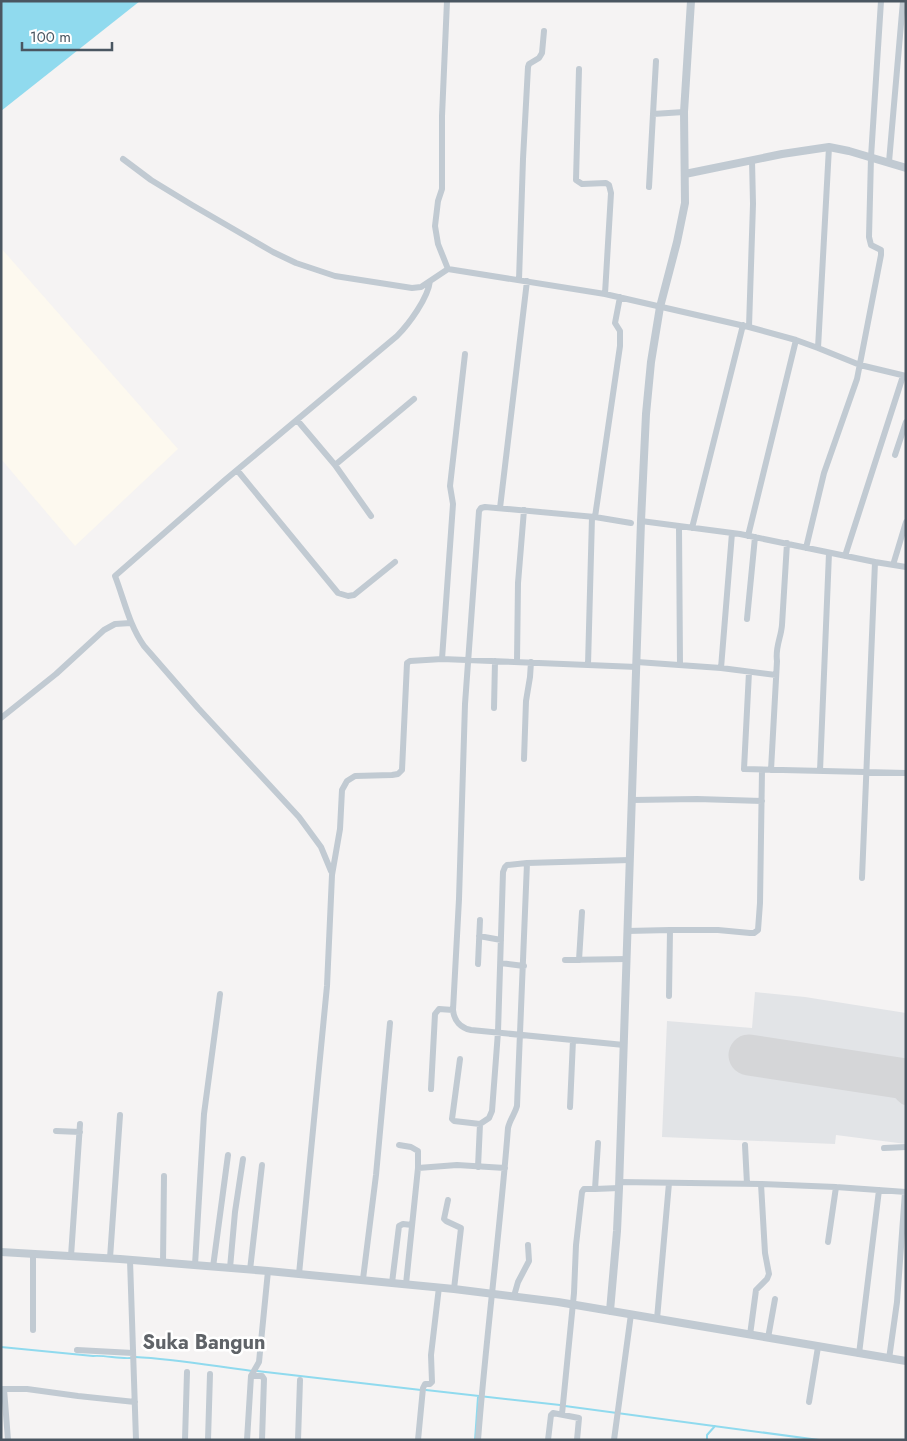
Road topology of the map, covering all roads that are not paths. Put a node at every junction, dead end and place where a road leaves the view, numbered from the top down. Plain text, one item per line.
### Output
1 (447, 1) edge
2 (691, 1) edge
3 (881, 1) edge
4 (903, 1) edge
5 (544, 31) dead end
6 (656, 61) dead end
7 (579, 70) dead end
8 (684, 112) junction
9 (653, 114) junction
10 (829, 147) junction
11 (871, 157) junction
12 (123, 159) dead end
13 (752, 160) junction
14 (889, 162) junction
15 (906, 168) edge
16 (685, 174) junction
17 (649, 187) dead end
18 (448, 269) junction
19 (519, 280) junction
20 (430, 281) junction
21 (527, 281) junction
22 (605, 294) junction
23 (620, 297) junction
24 (660, 307) junction
25 (746, 326) junction
26 (796, 340) junction
27 (818, 348) junction
28 (465, 354) dead end
29 (860, 365) junction
30 (905, 376) edge
31 (414, 399) dead end
32 (297, 420) junction
33 (906, 422) edge
34 (895, 454) dead end
35 (336, 466) junction
36 (237, 470) junction
37 (500, 508) junction
38 (524, 510) junction
39 (371, 516) dead end
40 (594, 517) junction
41 (906, 522) edge
42 (641, 523) junction
43 (679, 527) junction
44 (692, 528) junction
45 (732, 533) junction
46 (752, 537) junction
47 (787, 543) junction
48 (806, 548) junction
49 (829, 553) junction
50 (845, 556) junction
51 (395, 562) dead end
52 (875, 562) junction
53 (893, 565) junction
54 (906, 567) edge
55 (747, 619) dead end
56 (131, 623) junction
57 (442, 659) junction
58 (468, 660) junction
59 (495, 661) junction
60 (517, 661) junction
61 (531, 662) junction
62 (588, 665) junction
63 (637, 665) junction
64 (680, 665) junction
65 (721, 668) junction
66 (749, 672) junction
67 (776, 675) junction
68 (494, 708) dead end
69 (1, 718) edge
70 (524, 759) dead end
71 (771, 770) junction
72 (820, 771) junction
73 (867, 773) junction
74 (906, 773) edge
75 (762, 774) junction
76 (632, 800) junction
77 (762, 801) junction
78 (630, 860) junction
79 (527, 863) junction
80 (332, 875) junction
81 (862, 878) dead end
82 (582, 912) dead end
83 (480, 920) dead end
84 (670, 930) junction
85 (627, 931) junction
86 (479, 936) junction
87 (501, 940) junction
88 (627, 959) junction
89 (565, 960) dead end
90 (579, 960) junction
91 (478, 964) dead end
92 (500, 964) junction
93 (524, 966) junction
94 (220, 994) dead end
95 (668, 996) dead end
96 (453, 1010) junction
97 (390, 1022) dead end
98 (498, 1032) junction
99 (521, 1034) junction
100 (573, 1040) junction
101 (624, 1045) junction
102 (460, 1059) dead end
103 (431, 1089) dead end
104 (570, 1107) dead end
105 (120, 1115) dead end
106 (80, 1124) dead end
107 (480, 1124) junction
108 (56, 1131) dead end
109 (80, 1132) junction
110 (598, 1143) dead end
111 (399, 1145) dead end
112 (745, 1145) dead end
113 (906, 1147) edge
114 (884, 1148) dead end
115 (228, 1155) dead end
116 (243, 1159) dead end
117 (262, 1165) dead end
118 (478, 1167) junction
119 (418, 1168) junction
120 (505, 1168) junction
121 (164, 1176) dead end
122 (670, 1183) junction
123 (747, 1184) junction
124 (761, 1184) junction
125 (619, 1186) junction
126 (836, 1187) junction
127 (595, 1188) junction
128 (879, 1190) junction
129 (905, 1192) edge
130 (448, 1200) dead end
131 (412, 1225) junction
132 (828, 1242) dead end
133 (528, 1245) dead end
134 (1, 1252) edge
135 (33, 1254) junction
136 (71, 1256) junction
137 (110, 1258) junction
138 (130, 1260) junction
139 (163, 1262) junction
140 (195, 1265) junction
141 (213, 1267) junction
142 (230, 1268) junction
143 (250, 1270) junction
144 (268, 1271) junction
145 (299, 1274) junction
146 (363, 1280) junction
147 (392, 1282) junction
148 (406, 1284) junction
149 (439, 1287) junction
150 (454, 1289) junction
151 (491, 1294) junction
152 (514, 1296) junction
153 (775, 1299) dead end
154 (573, 1304) junction
155 (610, 1311) junction
156 (631, 1314) junction
157 (657, 1319) junction
158 (33, 1330) dead end
159 (750, 1335) junction
160 (768, 1338) junction
161 (818, 1347) junction
162 (77, 1350) dead end
163 (859, 1354) junction
164 (133, 1356) junction
165 (889, 1359) junction
166 (906, 1361) edge
167 (186, 1372) dead end
168 (210, 1374) dead end
169 (251, 1375) junction
170 (300, 1380) dead end
171 (3, 1389) edge
172 (135, 1402) junction
173 (808, 1402) dead end
174 (562, 1409) junction
175 (8, 1440) edge
176 (136, 1440) edge
177 (185, 1440) edge
178 (208, 1440) edge
179 (247, 1440) edge
180 (262, 1440) edge
181 (298, 1440) edge
182 (418, 1440) edge
183 (478, 1440) edge
184 (548, 1440) edge
185 (577, 1440) edge
186 (614, 1440) edge

1 - 18 street
2 - 8 street
3 - 11 street
4 - 14 street
5 - 19 street
6 - 9 street
7 - 22 street
8 - 9 street
8 - 16 street
9 - 17 street
10 - 11 street
10 - 13 street
10 - 27 street
11 - 14 street
11 - 29 street
12 - 20 street
13 - 16 street
13 - 25 street
14 - 15 street
16 - 24 street
18 - 19 street
18 - 20 street
19 - 21 street
20 - 32 street
21 - 22 street
21 - 37 street
22 - 23 street
23 - 24 street
23 - 40 street
24 - 25 street
24 - 42 street
25 - 26 street
25 - 44 street
26 - 27 street
26 - 46 street
27 - 29 street
28 - 57 street
29 - 30 street
29 - 48 street
30 - 50 street
31 - 35 street
32 - 35 street
32 - 36 street
33 - 34 street
35 - 39 street
36 - 51 street
36 - 56 street
37 - 38 street
37 - 58 street
38 - 40 street
38 - 60 street
40 - 42 street
40 - 62 street
41 - 53 street
42 - 43 street
42 - 63 street
43 - 44 street
43 - 64 street
44 - 45 street
45 - 46 street
45 - 65 street
46 - 47 street
46 - 55 street
47 - 48 street
47 - 67 street
48 - 49 street
49 - 50 street
49 - 72 street
50 - 52 street
52 - 53 street
52 - 73 street
53 - 54 street
56 - 69 street
56 - 80 street
57 - 58 street
57 - 80 street
58 - 59 street
58 - 96 street
59 - 60 street
59 - 68 street
60 - 61 street
61 - 62 street
61 - 70 street
62 - 63 street
63 - 64 street
63 - 76 street
64 - 65 street
65 - 66 street
66 - 67 street
66 - 75 street
67 - 71 street
71 - 72 street
71 - 75 street
72 - 73 street
73 - 74 street
73 - 81 street
75 - 77 street
76 - 77 street
76 - 78 street
77 - 84 street
78 - 79 street
78 - 85 street
79 - 87 street
79 - 93 street
80 - 145 street
82 - 90 street
83 - 86 street
84 - 85 street
84 - 95 street
85 - 88 street
86 - 87 street
86 - 91 street
87 - 92 street
88 - 90 street
88 - 101 street
89 - 90 street
92 - 93 street
92 - 98 street
93 - 99 street
94 - 140 street
96 - 98 street
96 - 103 street
97 - 146 street
98 - 99 street
98 - 107 street
99 - 100 street
99 - 120 street
100 - 101 street
100 - 104 street
101 - 125 street
102 - 107 street
105 - 137 street
106 - 109 street
107 - 118 street
108 - 109 street
109 - 136 street
110 - 127 street
111 - 119 street
112 - 123 street
113 - 114 street
115 - 141 street
116 - 142 street
117 - 143 street
118 - 119 street
118 - 120 street
119 - 131 street
120 - 151 street
121 - 139 street
122 - 123 street
122 - 125 street
122 - 157 street
123 - 124 street
124 - 126 street
124 - 159 street
125 - 127 street
125 - 155 street
126 - 128 street
126 - 132 street
127 - 154 street
128 - 129 street
128 - 163 street
129 - 165 street
130 - 150 street
131 - 147 street
131 - 148 street
133 - 152 street
134 - 135 street
135 - 136 street
135 - 158 street
136 - 137 street
137 - 138 street
138 - 139 street
138 - 164 street
139 - 140 street
140 - 141 street
141 - 142 street
142 - 143 street
143 - 144 street
144 - 145 street
144 - 169 street
145 - 146 street
146 - 147 street
147 - 148 street
148 - 149 street
149 - 150 street
149 - 182 street
150 - 151 street
151 - 152 street
151 - 183 street
152 - 154 street
153 - 160 street
154 - 155 street
154 - 174 street
155 - 156 street
156 - 157 street
156 - 186 street
157 - 159 street
159 - 160 street
160 - 161 street
161 - 163 street
161 - 173 street
162 - 164 street
163 - 165 street
164 - 172 street
165 - 166 street
167 - 177 street
168 - 178 street
169 - 179 street
169 - 180 street
170 - 181 street
171 - 172 street
171 - 175 street
172 - 176 street
174 - 184 street
174 - 185 street

